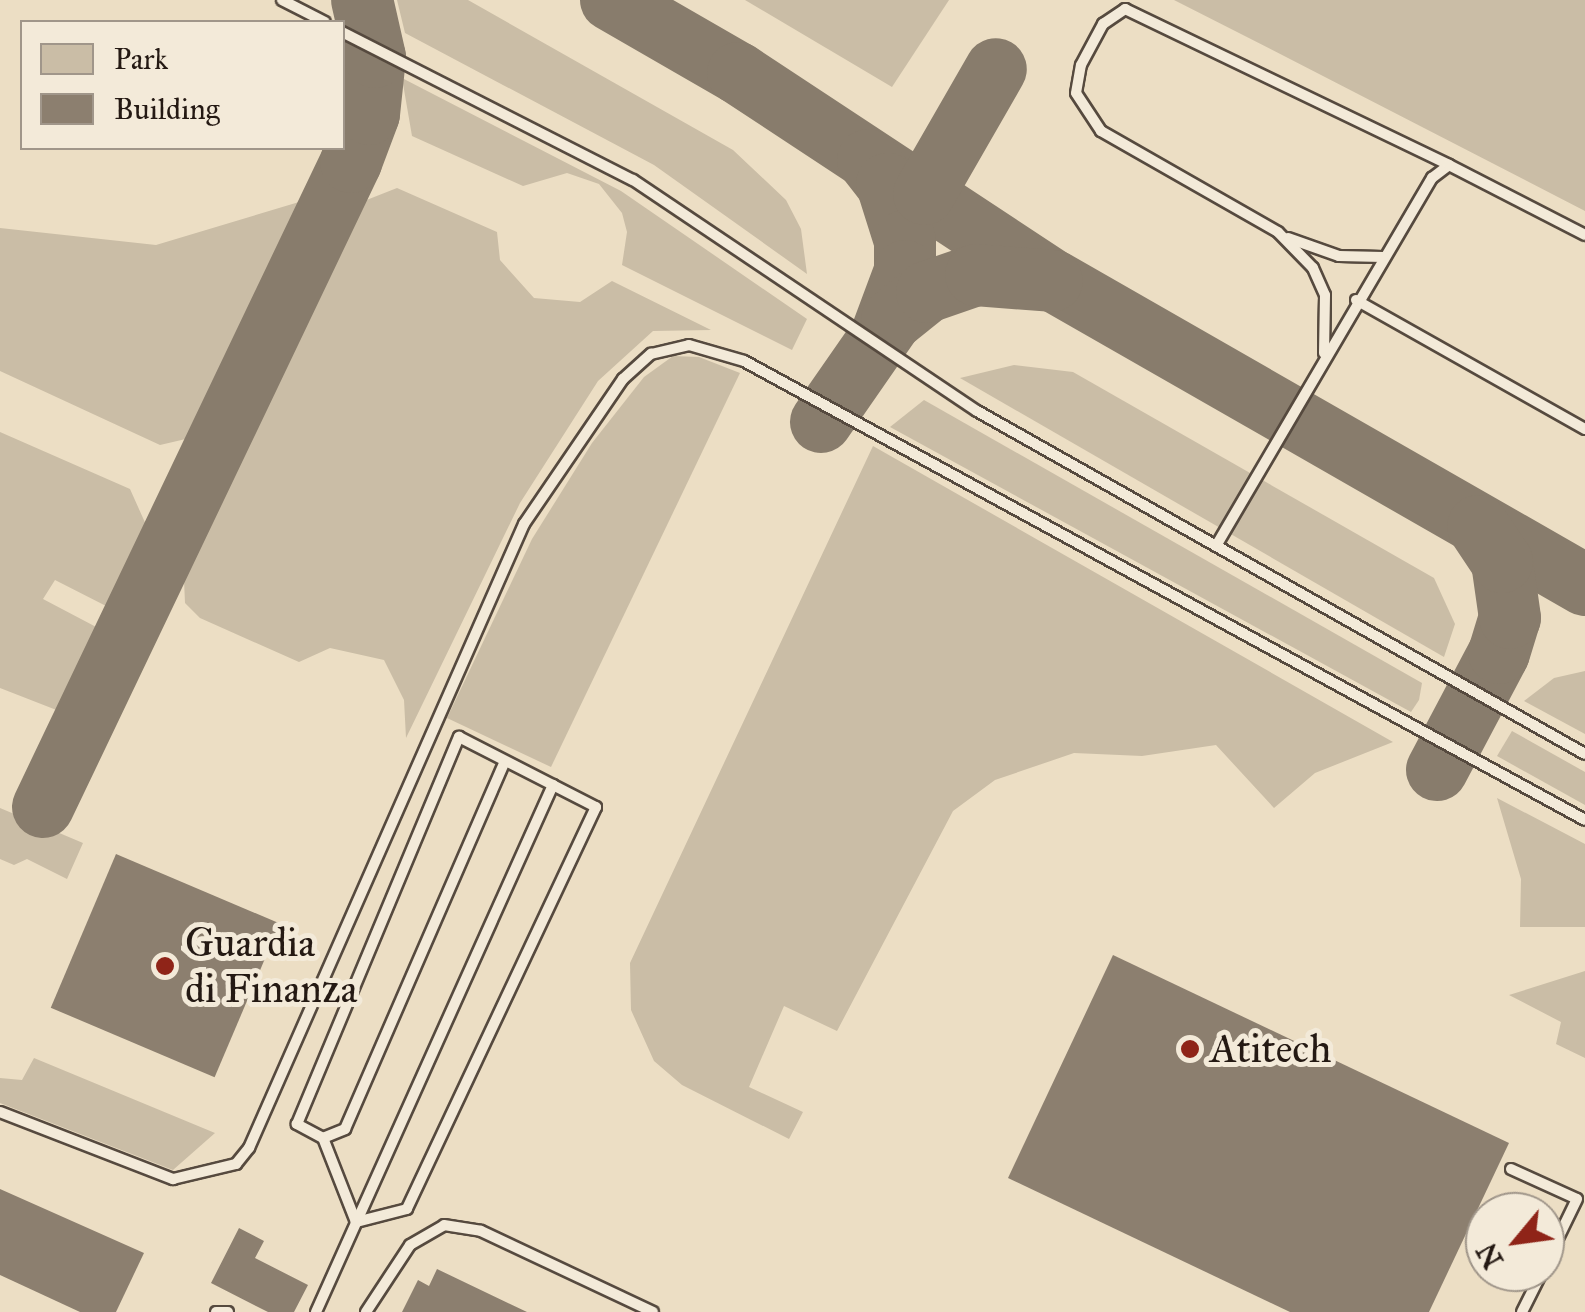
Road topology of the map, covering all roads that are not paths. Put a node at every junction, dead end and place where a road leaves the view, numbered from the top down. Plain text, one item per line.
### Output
1 (282, 0) edge
2 (320, 20) edge
3 (345, 34) edge
4 (1449, 165) junction
5 (1278, 232) junction
6 (1585, 235) edge
7 (1383, 257) junction
8 (1356, 300) junction
9 (1324, 353) junction
10 (1585, 429) edge
11 (1216, 546) junction
12 (1585, 754) edge
13 (505, 761) junction
14 (552, 785) junction
15 (1585, 820) edge
16 (0, 1112) edge
17 (322, 1138) junction
18 (1511, 1169) dead end
19 (1562, 1192) edge
20 (1565, 1194) edge
21 (356, 1222) junction
22 (1565, 1224) edge
23 (216, 1312) edge
24 (228, 1312) edge
25 (316, 1312) edge
26 (366, 1312) edge
27 (653, 1312) edge

1 - 2 lane
3 - 11 lane
4 - 5 lane
4 - 6 lane
4 - 7 lane
5 - 7 lane
5 - 9 lane
7 - 8 lane
8 - 9 lane
8 - 10 lane
9 - 11 lane
11 - 12 lane
13 - 14 lane
13 - 17 lane
13 - 17 lane
14 - 21 lane
14 - 21 lane
15 - 16 lane
17 - 21 lane
18 - 19 lane
20 - 22 lane
21 - 25 lane
23 - 24 lane
26 - 27 lane

